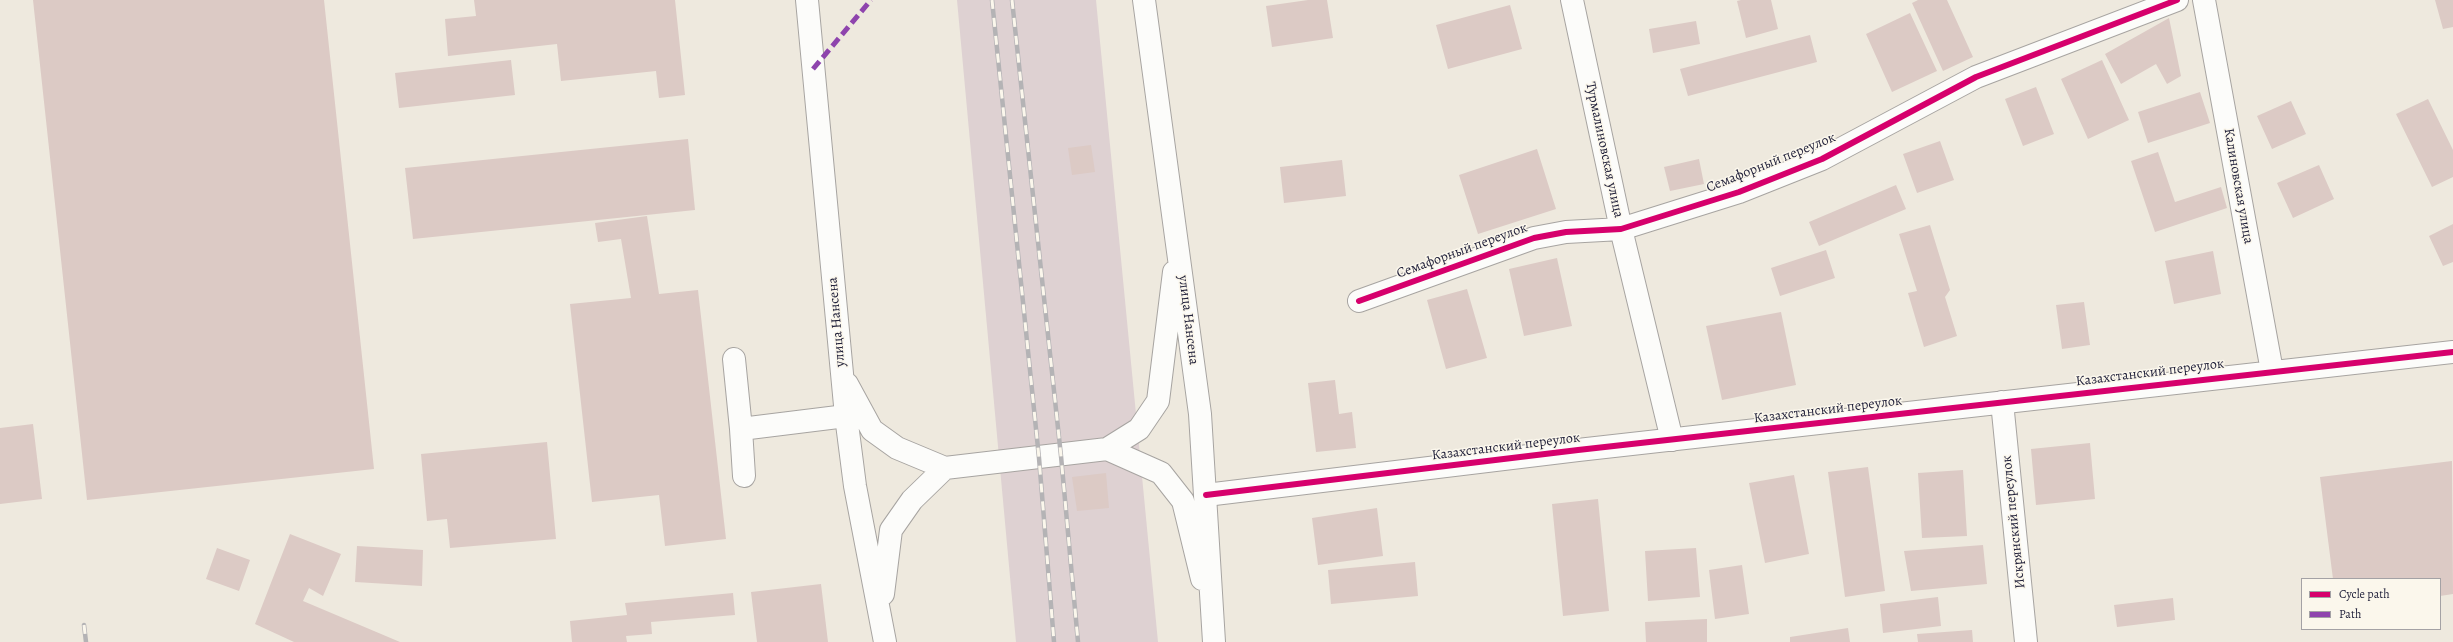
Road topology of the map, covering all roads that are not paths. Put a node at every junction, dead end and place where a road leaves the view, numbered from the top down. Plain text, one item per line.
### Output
1 (807, 0) edge
2 (1144, 0) edge
3 (1572, 0) edge
4 (2177, 0) edge
5 (2204, 0) edge
6 (1621, 229) junction
7 (1178, 245) junction
8 (1359, 301) dead end
9 (2453, 352) edge
10 (734, 359) dead end
11 (2272, 371) junction
12 (842, 372) junction
13 (2002, 402) junction
14 (846, 416) junction
15 (741, 429) junction
16 (1672, 440) junction
17 (1107, 449) junction
18 (945, 468) junction
19 (744, 476) dead end
20 (1206, 495) junction
21 (881, 614) junction
22 (1212, 616) junction
23 (885, 642) edge
24 (1214, 642) edge
25 (2026, 642) edge

1 - 12 street, улица Нансена
2 - 7 street, улица Нансена
3 - 6 street, Турмалиновская улица
4 - 6 street, Семафорный переулок
5 - 11 street, Калиновская улица
6 - 8 street, Семафорный переулок
6 - 16 street, Турмалиновская улица
7 - 17 street
7 - 20 street, улица Нансена
9 - 11 street, Казахстанский переулок
10 - 15 street
11 - 13 street, Казахстанский переулок
12 - 14 street, улица Нансена
12 - 18 street
13 - 16 street, Казахстанский переулок
13 - 25 street, Искрянский переулок
14 - 15 street
14 - 21 street, улица Нансена
15 - 19 street
16 - 20 street, Казахстанский переулок
17 - 18 street
17 - 22 street
18 - 21 street
20 - 22 street, улица Нансена
21 - 23 street, улица Нансена
22 - 24 street, улица Нансена

